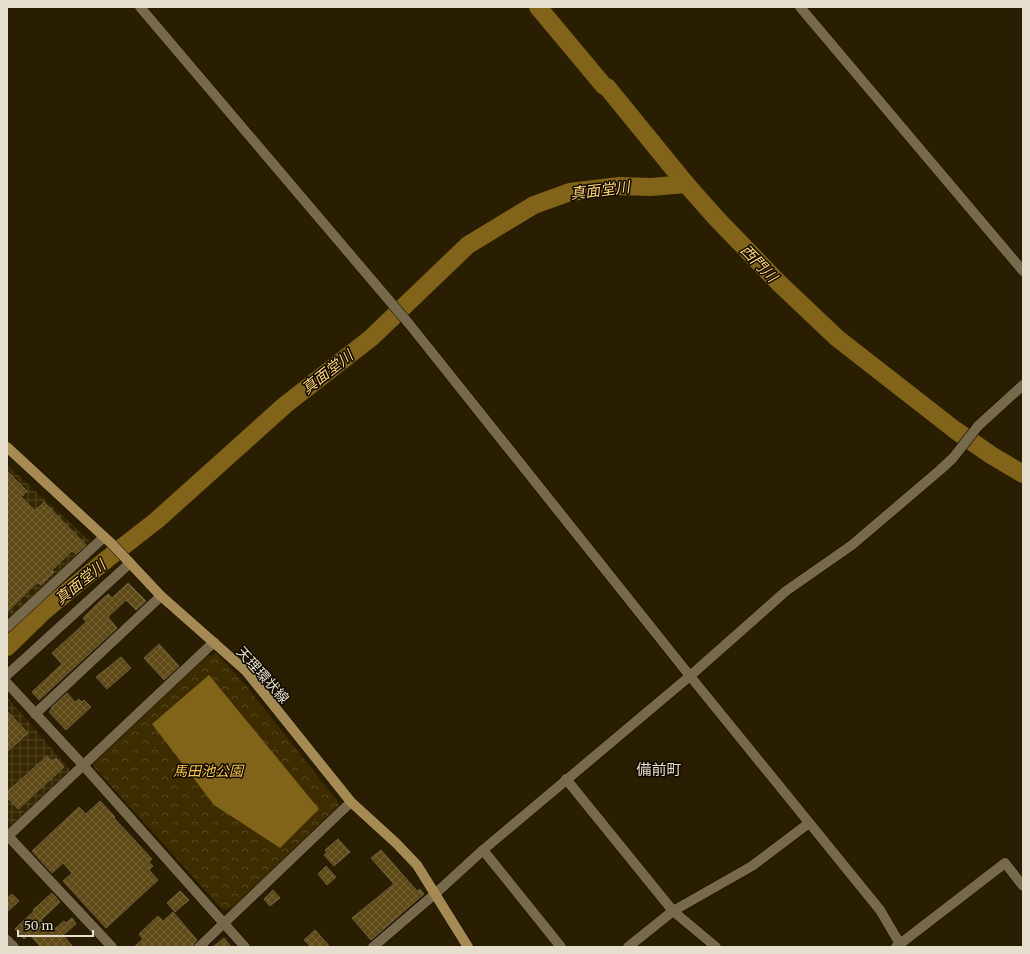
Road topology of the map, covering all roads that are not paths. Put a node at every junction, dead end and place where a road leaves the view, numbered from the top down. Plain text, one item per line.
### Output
1 (140, 7) edge
2 (800, 7) edge
3 (1023, 271) edge
4 (1023, 385) edge
5 (7, 447) edge
6 (104, 537) junction
7 (128, 561) junction
8 (161, 596) junction
9 (7, 627) edge
10 (214, 642) junction
11 (7, 675) edge
12 (690, 676) junction
13 (7, 683) edge
14 (35, 714) junction
15 (83, 765) junction
16 (566, 779) junction
17 (351, 802) junction
18 (809, 822) junction
19 (8, 836) edge
20 (483, 850) junction
21 (1023, 886) edge
22 (436, 893) junction
23 (673, 911) junction
24 (224, 924) junction
25 (7, 940) edge
26 (898, 946) edge
27 (14, 947) edge
28 (112, 947) edge
29 (199, 947) edge
30 (245, 947) edge
31 (373, 947) edge
32 (468, 947) edge
33 (561, 947) edge
34 (628, 947) edge
35 (716, 947) edge

1 - 12 street
2 - 3 street
4 - 12 street
5 - 6 main road, 天理環状線
6 - 7 main road, 天理環状線
6 - 9 street
7 - 8 main road, 天理環状線
7 - 11 street
8 - 10 main road, 天理環状線
8 - 14 street
10 - 15 street
10 - 17 main road, 天理環状線
12 - 16 street
12 - 18 street
13 - 14 street
14 - 15 street
15 - 19 street
15 - 24 street
16 - 20 street
16 - 23 street
17 - 22 main road, 天理環状線
17 - 24 street
18 - 23 street
18 - 26 street
19 - 28 street
20 - 22 street
20 - 33 street
21 - 26 street
22 - 31 street
22 - 32 main road, 天理環状線
23 - 34 street
23 - 35 street
24 - 29 street
24 - 30 street
25 - 27 street

